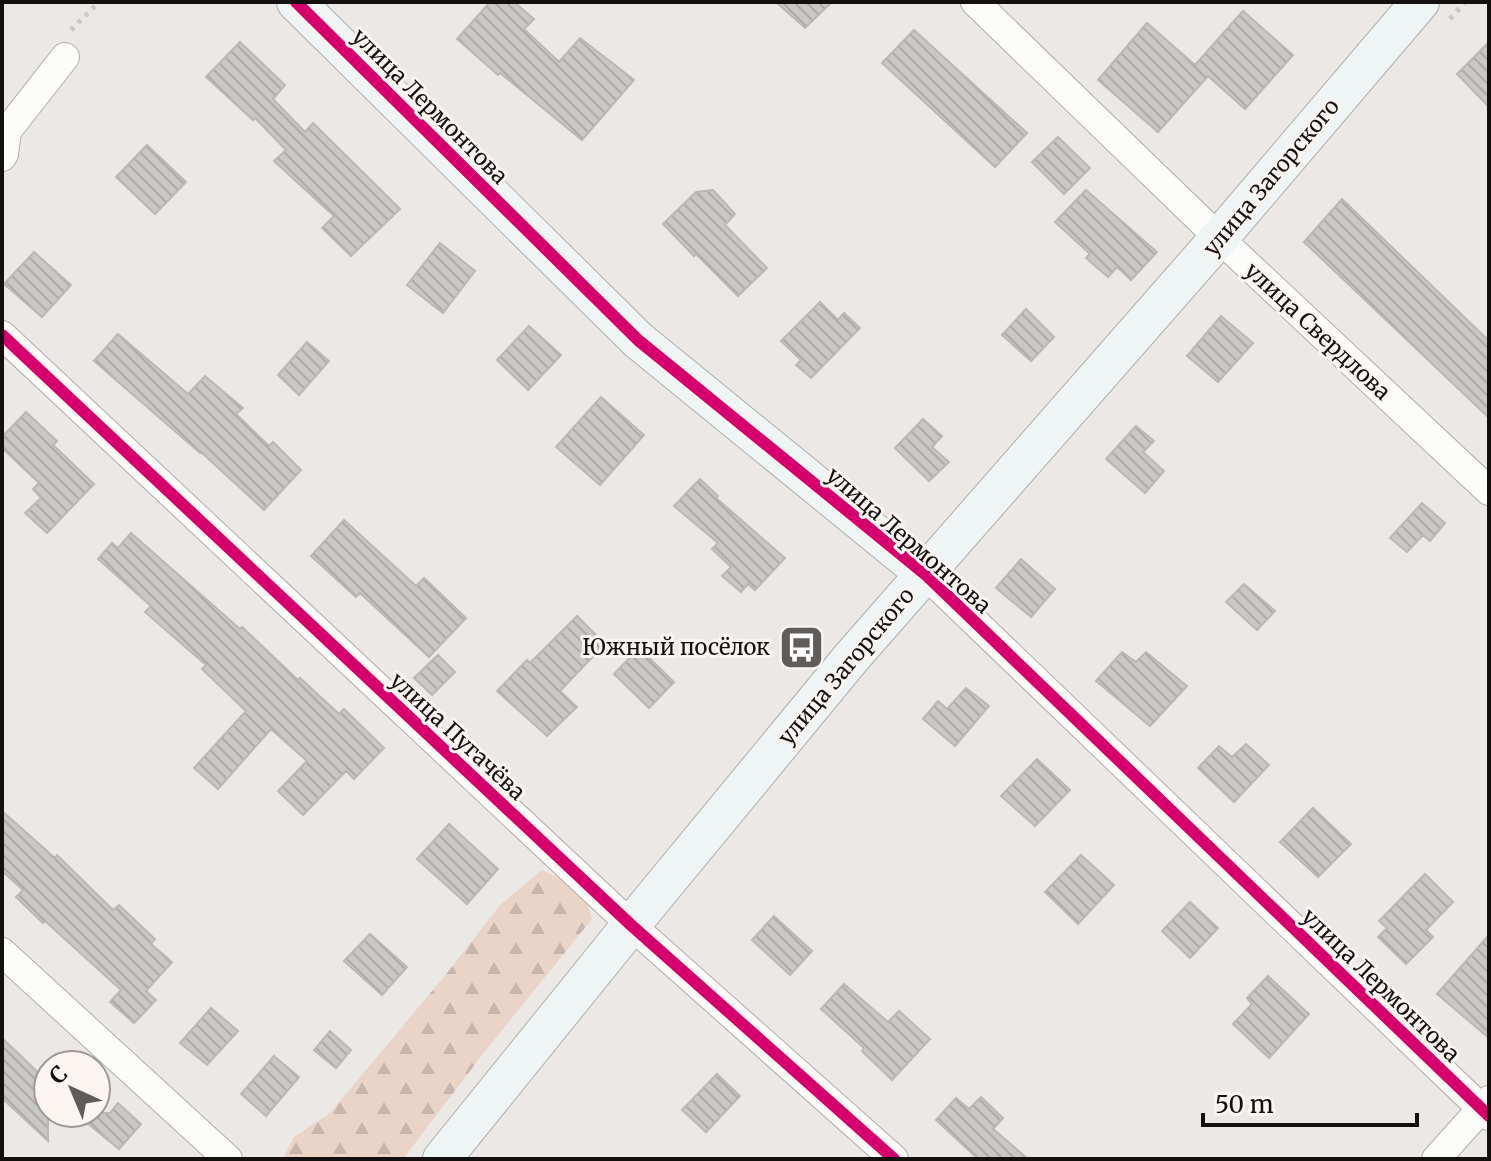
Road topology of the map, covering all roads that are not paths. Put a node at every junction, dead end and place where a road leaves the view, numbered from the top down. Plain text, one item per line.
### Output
1 (296, 2) edge
2 (975, 2) edge
3 (1420, 2) edge
4 (65, 57) dead end
5 (2, 157) edge
6 (1219, 238) junction
7 (2, 335) edge
8 (1489, 491) edge
9 (925, 574) junction
10 (631, 925) junction
11 (2, 952) edge
12 (1486, 1109) edge
13 (228, 1159) edge
14 (442, 1159) edge
15 (894, 1159) edge
16 (1436, 1159) edge

1 - 9 main road, улица Лермонтова
2 - 6 street, улица Свердлова
3 - 6 main road, улица Загорского
4 - 5 street
6 - 8 street, улица Свердлова
6 - 9 main road, улица Загорского
7 - 10 street, улица Пугачёва
9 - 10 main road, улица Загорского
9 - 12 street, улица Лермонтова
10 - 14 main road, улица Загорского
10 - 15 street, улица Пугачёва
11 - 13 street
12 - 16 street

